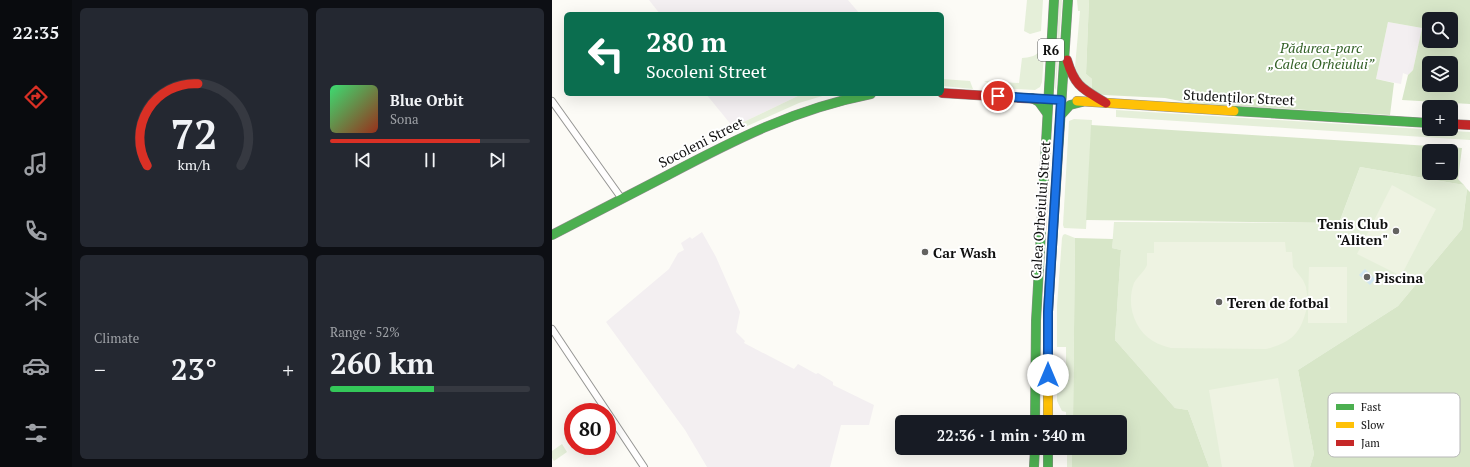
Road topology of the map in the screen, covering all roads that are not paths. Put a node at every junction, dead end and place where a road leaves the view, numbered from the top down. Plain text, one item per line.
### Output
1 (1054, 0) edge
2 (1068, 0) edge
3 (1064, 49) junction
4 (944, 93) edge
5 (861, 96) edge
6 (1032, 98) junction
7 (1048, 99) junction
8 (1061, 100) junction
9 (552, 101) edge
10 (1082, 102) junction
11 (1106, 103) junction
12 (1047, 113) junction
13 (1061, 115) junction
14 (1422, 123) edge
15 (1458, 124) edge
16 (1470, 125) edge
17 (622, 199) junction
18 (552, 235) edge
19 (552, 329) edge
20 (1035, 415) edge
21 (1048, 415) edge
22 (1034, 463) edge
23 (1048, 463) edge
24 (644, 467) edge

1 - 7 main road, Calea Orheiului Street / R6
2 - 3 main road, Calea Orheiului Street / R6
3 - 8 main road, Calea Orheiului Street / R6
3 - 11 main road
4 - 6 main road
5 - 17 main road, Socoleni Street
6 - 7 main road
6 - 12 main road
7 - 8 main road, Studenților Street
7 - 12 main road, Calea Orheiului Street / R6
8 - 10 main road, Studenților Street
8 - 13 main road, Calea Orheiului Street / R6
9 - 17 street
10 - 11 main road, Studenților Street
10 - 13 main road
11 - 14 main road, Studenților Street
12 - 20 main road, Calea Orheiului Street / R6
13 - 21 main road, Calea Orheiului Street / R6
15 - 16 main road
17 - 18 main road, Socoleni Street
19 - 24 street
22 - 23 main road

